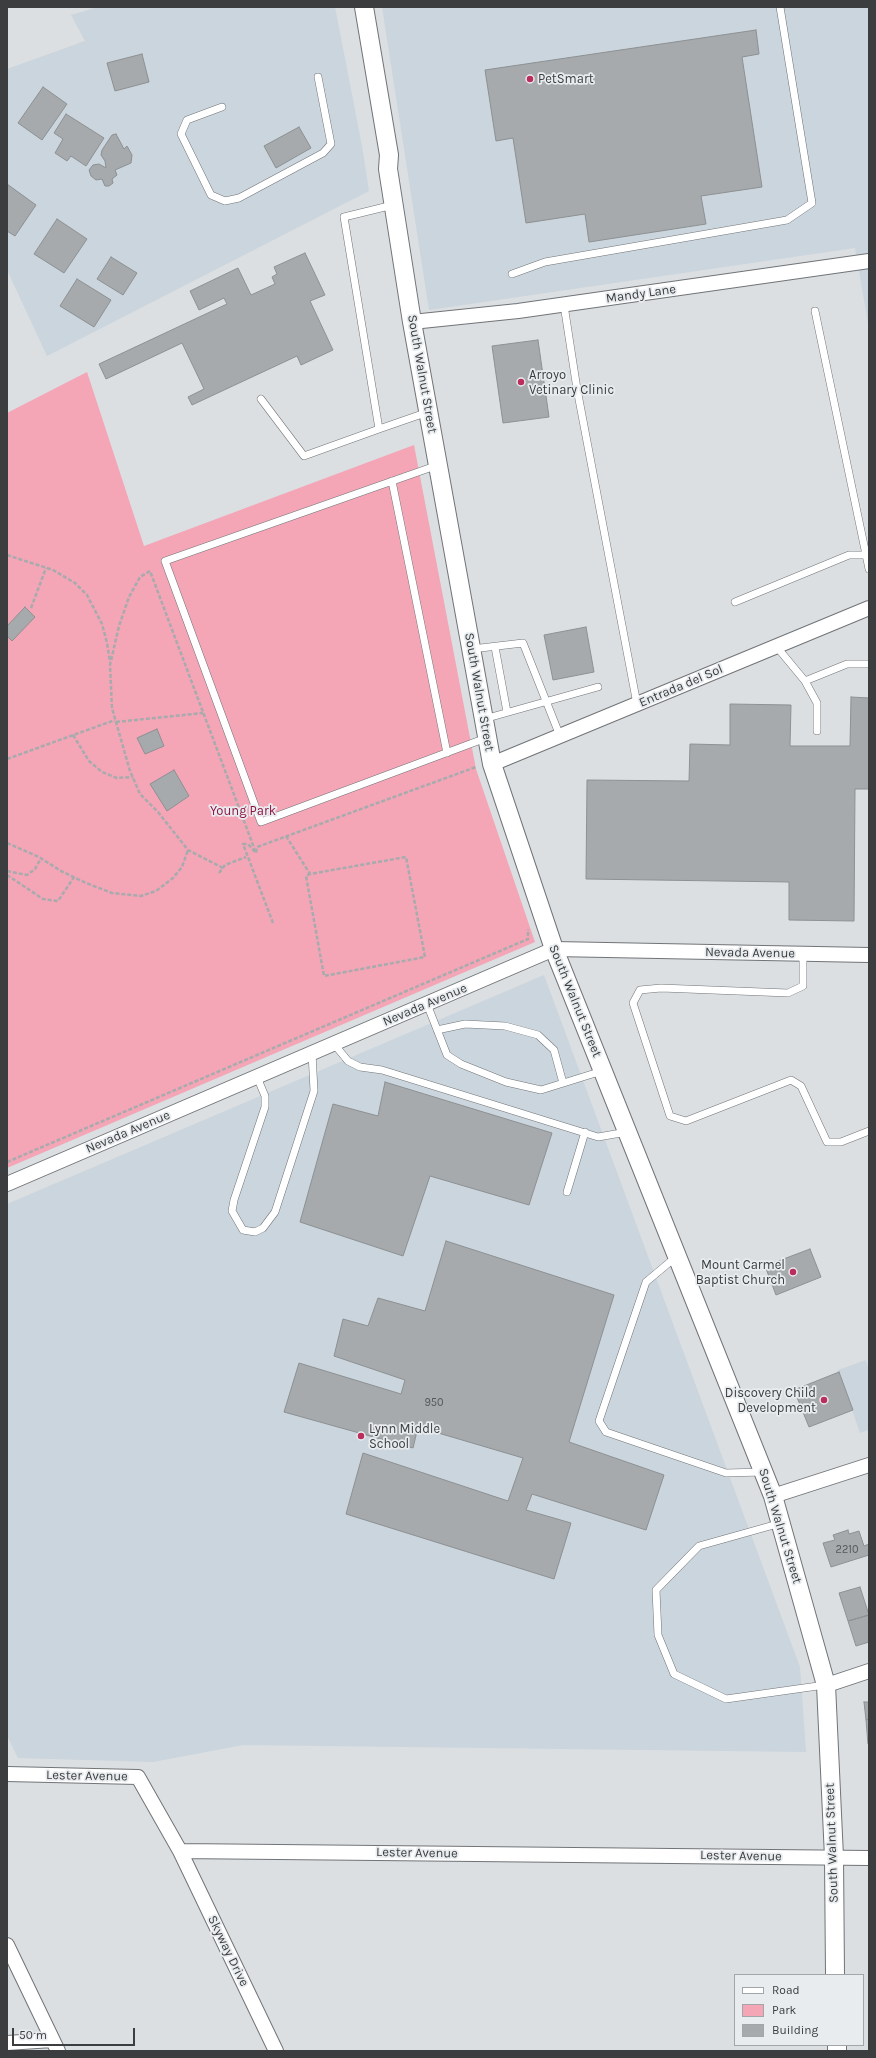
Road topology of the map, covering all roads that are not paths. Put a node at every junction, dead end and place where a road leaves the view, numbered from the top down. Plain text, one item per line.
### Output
1 (364, 7) edge
2 (780, 7) edge
3 (318, 77) dead end
4 (222, 107) dead end
5 (393, 205) junction
6 (869, 261) edge
7 (512, 274) dead end
8 (564, 304) junction
9 (815, 311) dead end
10 (412, 322) junction
11 (261, 399) dead end
12 (428, 412) junction
13 (379, 429) junction
14 (438, 464) junction
15 (392, 481) junction
16 (866, 555) junction
17 (869, 569) edge
18 (735, 602) dead end
19 (869, 608) edge
20 (495, 646) junction
21 (776, 646) junction
22 (472, 649) junction
23 (869, 664) edge
24 (805, 681) junction
25 (598, 687) dead end
26 (547, 701) junction
27 (637, 704) junction
28 (507, 712) junction
29 (484, 719) junction
30 (817, 731) dead end
31 (560, 736) junction
32 (488, 738) junction
33 (447, 753) junction
34 (492, 762) junction
35 (554, 949) junction
36 (803, 954) junction
37 (869, 955) edge
38 (427, 1004) junction
39 (437, 1030) junction
40 (334, 1044) junction
41 (312, 1053) junction
42 (603, 1071) junction
43 (257, 1077) junction
44 (563, 1083) junction
45 (869, 1131) edge
46 (585, 1132) junction
47 (627, 1132) junction
48 (7, 1184) edge
49 (567, 1192) dead end
50 (677, 1256) junction
51 (869, 1465) edge
52 (764, 1472) junction
53 (773, 1496) junction
54 (781, 1522) junction
55 (869, 1671) edge
56 (825, 1685) junction
57 (7, 1774) edge
58 (180, 1851) junction
59 (834, 1857) junction
60 (869, 1858) edge
61 (7, 1944) edge
62 (836, 1974) edge
63 (7, 2043) edge
64 (55, 2046) edge
65 (276, 2051) edge

1 - 5 street, South Walnut Street
2 - 7 lane
3 - 4 lane
5 - 10 street, South Walnut Street
5 - 13 lane
6 - 8 street, Mandy Lane
8 - 10 street, Mandy Lane
8 - 27 lane
9 - 16 lane
10 - 12 street, South Walnut Street
11 - 13 lane
12 - 13 lane
12 - 14 street, South Walnut Street
14 - 15 lane
14 - 22 street, South Walnut Street
15 - 33 lane
15 - 33 lane
16 - 17 lane
16 - 18 lane
19 - 21 street, Entrada del Sol
20 - 22 lane
20 - 26 lane
20 - 28 lane
21 - 24 lane
21 - 27 street, Entrada del Sol
22 - 29 street, South Walnut Street
23 - 24 lane
24 - 30 lane
25 - 26 lane
26 - 28 lane
26 - 31 lane
27 - 31 street, Entrada del Sol
28 - 29 lane
29 - 32 street, South Walnut Street
31 - 34 street, Entrada del Sol
32 - 33 lane
32 - 34 street, South Walnut Street
34 - 35 street, South Walnut Street
35 - 36 street, Nevada Avenue
35 - 38 street, Nevada Avenue
35 - 42 street, South Walnut Street
36 - 37 street, Nevada Avenue
36 - 45 lane
38 - 39 lane
38 - 40 street, Nevada Avenue
39 - 44 lane
39 - 44 lane
40 - 41 street, Nevada Avenue
40 - 46 lane
41 - 43 street, Nevada Avenue
41 - 43 lane
42 - 44 lane
42 - 47 street, South Walnut Street
43 - 48 street, Nevada Avenue
46 - 47 lane
46 - 49 lane
47 - 50 street, South Walnut Street
50 - 52 street, South Walnut Street
50 - 52 lane
51 - 53 street
52 - 53 street, South Walnut Street
53 - 54 street, South Walnut Street
54 - 56 street, South Walnut Street
54 - 56 lane
55 - 56 street
56 - 59 street, South Walnut Street
57 - 58 street, Lester Avenue
58 - 59 street, Lester Avenue
58 - 65 street, Skyway Drive
59 - 60 street, Lester Avenue
59 - 62 street, South Walnut Street
61 - 64 street
63 - 64 street

